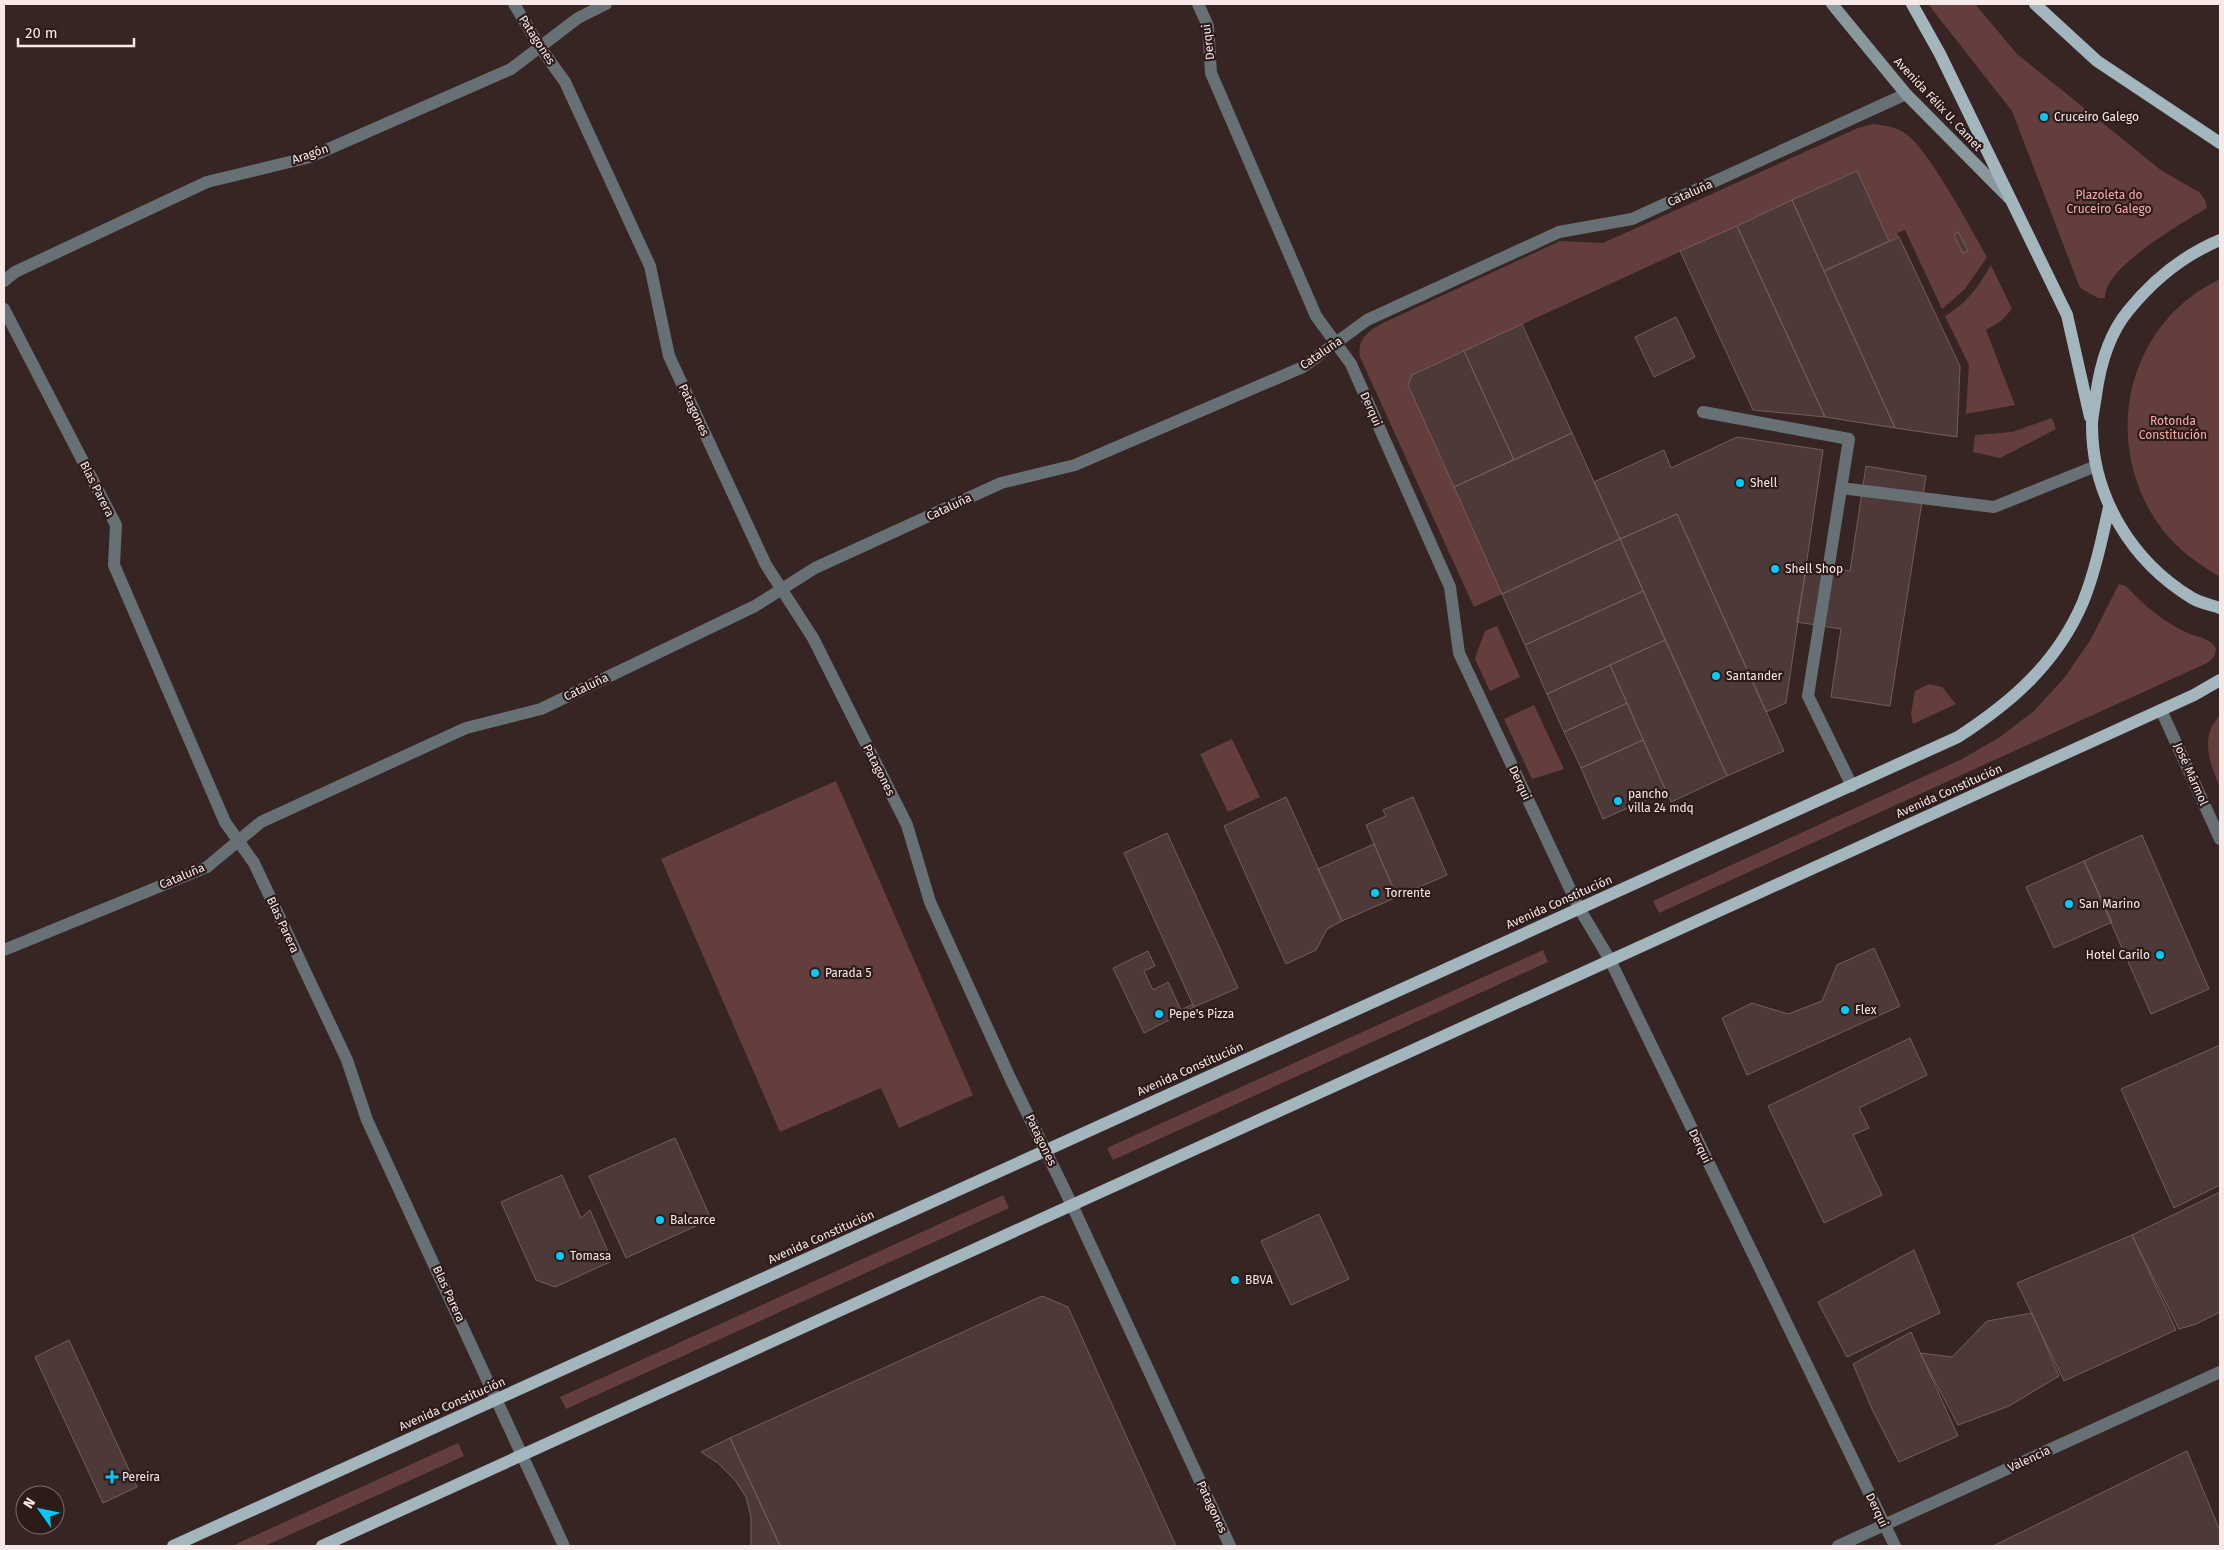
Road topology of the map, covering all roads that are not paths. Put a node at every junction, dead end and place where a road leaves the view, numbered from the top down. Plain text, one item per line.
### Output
1 (514, 4) edge
2 (606, 4) edge
3 (1198, 4) edge
4 (1832, 4) edge
5 (1912, 4) edge
6 (2036, 4) edge
7 (540, 47) junction
8 (1906, 94) junction
9 (2220, 143) edge
10 (2009, 198) junction
11 (2220, 240) edge
12 (4, 281) edge
13 (4, 310) edge
14 (1336, 344) junction
15 (1703, 412) dead end
16 (2092, 424) junction
17 (2096, 466) junction
18 (1841, 488) junction
19 (2109, 507) junction
20 (782, 590) junction
21 (2220, 608) edge
22 (2220, 680) edge
23 (2161, 710) junction
24 (1852, 786) junction
25 (2220, 839) edge
26 (238, 841) junction
27 (1579, 908) junction
28 (4, 950) edge
29 (1610, 960) junction
30 (1046, 1149) junction
31 (1072, 1205) junction
32 (2220, 1372) edge
33 (498, 1399) junction
34 (523, 1455) junction
35 (1885, 1525) junction
36 (173, 1546) edge
37 (322, 1546) edge
38 (564, 1546) edge
39 (1230, 1546) edge
40 (1838, 1546) edge
41 (1894, 1546) edge

1 - 7 street, Patagones
2 - 7 street, Aragón
3 - 14 street, Derqui
4 - 8 main road, Avenida Félix U. Camet
5 - 10 main road, Avenida Félix U. Camet
6 - 9 main road
7 - 12 street, Aragón
7 - 20 street, Patagones
8 - 10 main road, Avenida Félix U. Camet
8 - 14 street, Cataluña
10 - 16 main road, Avenida Félix U. Camet
11 - 16 main road
13 - 26 street, Blas Parera
14 - 20 street, Cataluña
14 - 27 street, Derqui
15 - 18 street
16 - 17 main road
17 - 18 street
17 - 19 main road
18 - 24 street
19 - 21 main road
19 - 24 main road, Avenida Constitución
20 - 26 street, Cataluña
20 - 30 street, Patagones
22 - 23 main road, Avenida Constitución
23 - 25 street, José Mármol
23 - 29 main road, Avenida Constitución
24 - 27 main road, Avenida Constitución
26 - 28 street, Cataluña
26 - 33 street, Blas Parera
27 - 29 street, Derqui
27 - 30 main road, Avenida Constitución
29 - 31 main road, Avenida Constitución
29 - 35 street, Derqui
30 - 31 street, Patagones
30 - 33 main road, Avenida Constitución
31 - 34 main road, Avenida Constitución
31 - 39 street, Patagones
32 - 35 street, Valencia
33 - 34 street, Blas Parera
33 - 36 main road, Avenida Constitución
34 - 37 main road, Avenida Constitución
34 - 38 street, Blas Parera
35 - 40 street, Valencia
35 - 41 street, Derqui

